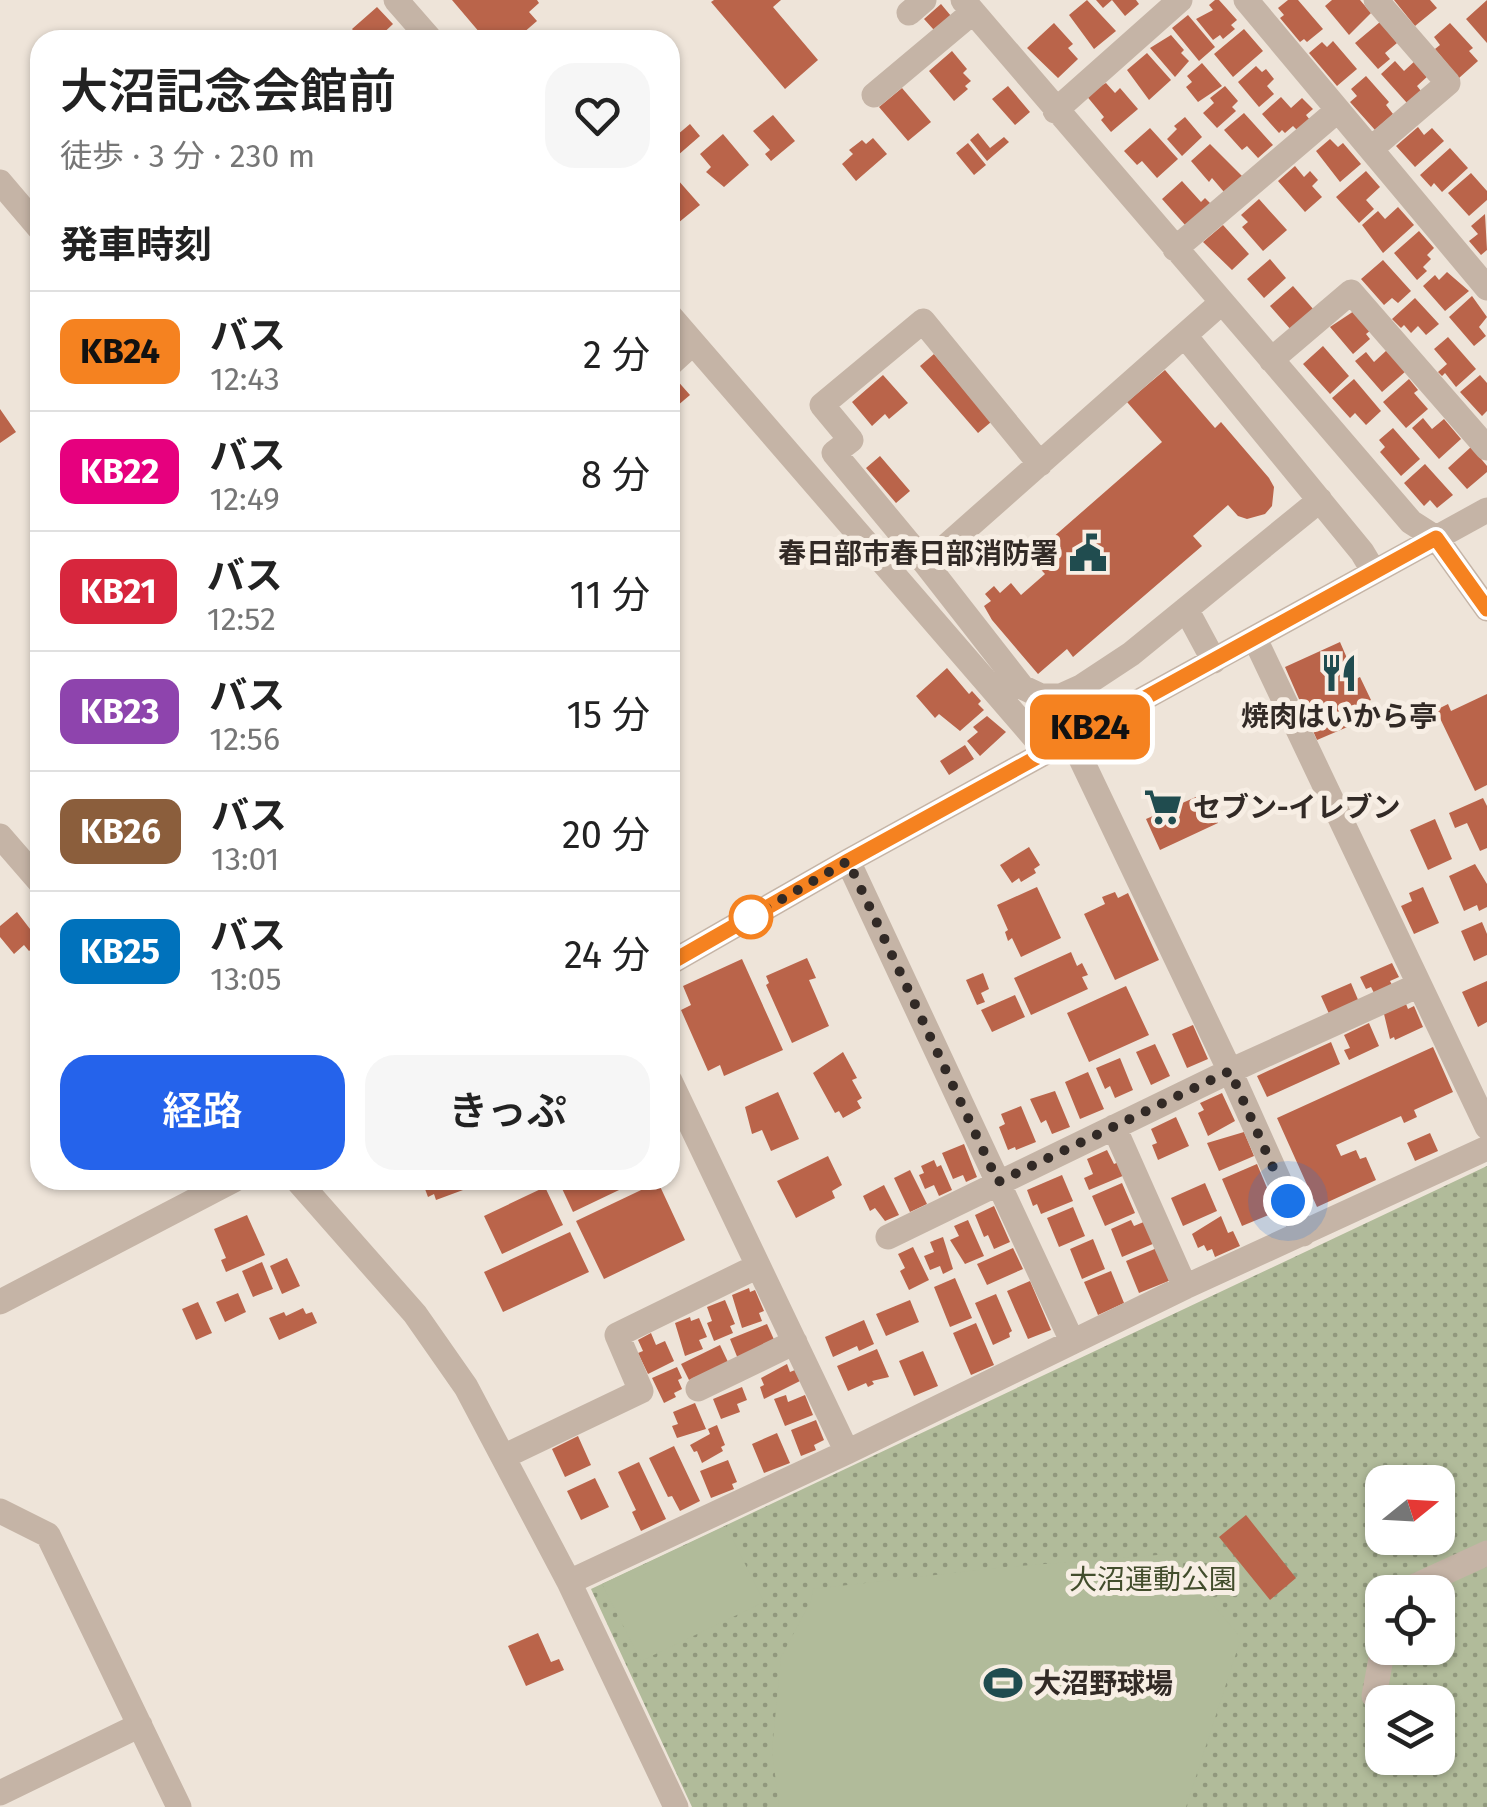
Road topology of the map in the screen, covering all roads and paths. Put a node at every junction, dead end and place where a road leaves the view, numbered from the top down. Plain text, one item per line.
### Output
1 (396, 0) edge
2 (1180, 0) edge
3 (1246, 0) edge
4 (1376, 0) edge
5 (968, 6) edge
6 (422, 30) edge
7 (874, 94) dead end
8 (1056, 110) junction
9 (1338, 110) junction
10 (1371, 149) junction
11 (0, 182) edge
12 (30, 217) edge
13 (1175, 250) junction
14 (1487, 288) edge
15 (1221, 303) junction
16 (680, 328) edge
17 (1185, 336) junction
18 (693, 343) junction
19 (680, 355) edge
20 (1271, 360) junction
21 (1487, 448) edge
22 (1040, 464) junction
23 (1320, 500) junction
24 (1487, 510) edge
25 (1436, 538) junction
26 (926, 564) junction
27 (1374, 572) junction
28 (1186, 609) junction
29 (1487, 609) edge
30 (1255, 639) junction
31 (1214, 662) junction
32 (1080, 687) junction
33 (1099, 723) junction
34 (1070, 738) junction
35 (1044, 753) junction
36 (0, 836) edge
37 (848, 861) junction
38 (30, 870) edge
39 (680, 957) edge
40 (1419, 986) junction
41 (1230, 1071) junction
42 (680, 1101) edge
43 (1114, 1127) junction
44 (1487, 1128) edge
45 (1487, 1148) edge
46 (998, 1182) junction
47 (215, 1190) edge
48 (307, 1190) edge
49 (1303, 1234) junction
50 (888, 1237) dead end
51 (758, 1266) junction
52 (1186, 1286) junction
53 (0, 1302) edge
54 (1072, 1341) junction
55 (795, 1342) junction
56 (698, 1389) dead end
57 (847, 1452) junction
58 (505, 1456) junction
59 (0, 1511) edge
60 (1487, 1553) edge
61 (1439, 1575) edge
62 (569, 1582) junction
63 (140, 1726) junction
64 (0, 1792) edge
65 (179, 1807) edge
66 (676, 1807) edge

1 - 6 street
2 - 8 street
3 - 9 street
4 - 10 street
5 - 7 street
5 - 8 street
8 - 13 street
9 - 10 street
9 - 13 street
10 - 14 street
11 - 12 street
13 - 15 street
15 - 17 street
15 - 20 street
16 - 18 street
17 - 22 street
17 - 23 street
18 - 19 street
18 - 35 street
20 - 21 street
20 - 25 street
22 - 26 street
22 - 26 street
23 - 27 street
23 - 28 street
24 - 25 street
25 - 27 street
25 - 29 street
26 - 32 street
27 - 30 street
28 - 31 street
28 - 32 street
30 - 31 street
30 - 40 street
31 - 33 street
32 - 33 street
33 - 34 street
34 - 35 street
34 - 41 street
35 - 37 street
36 - 38 street
37 - 39 street
37 - 46 street
40 - 41 street
40 - 44 street
41 - 43 street
41 - 49 street
42 - 51 street
43 - 46 street
43 - 52 street
45 - 49 street
46 - 50 street
46 - 54 street
47 - 53 street
48 - 58 street
49 - 52 street
51 - 55 street
51 - 58 street
52 - 54 street
54 - 57 street
55 - 56 street
55 - 57 street
57 - 62 street
58 - 62 street
59 - 63 street
60 - 61 street
62 - 66 street
63 - 64 street
63 - 65 street

